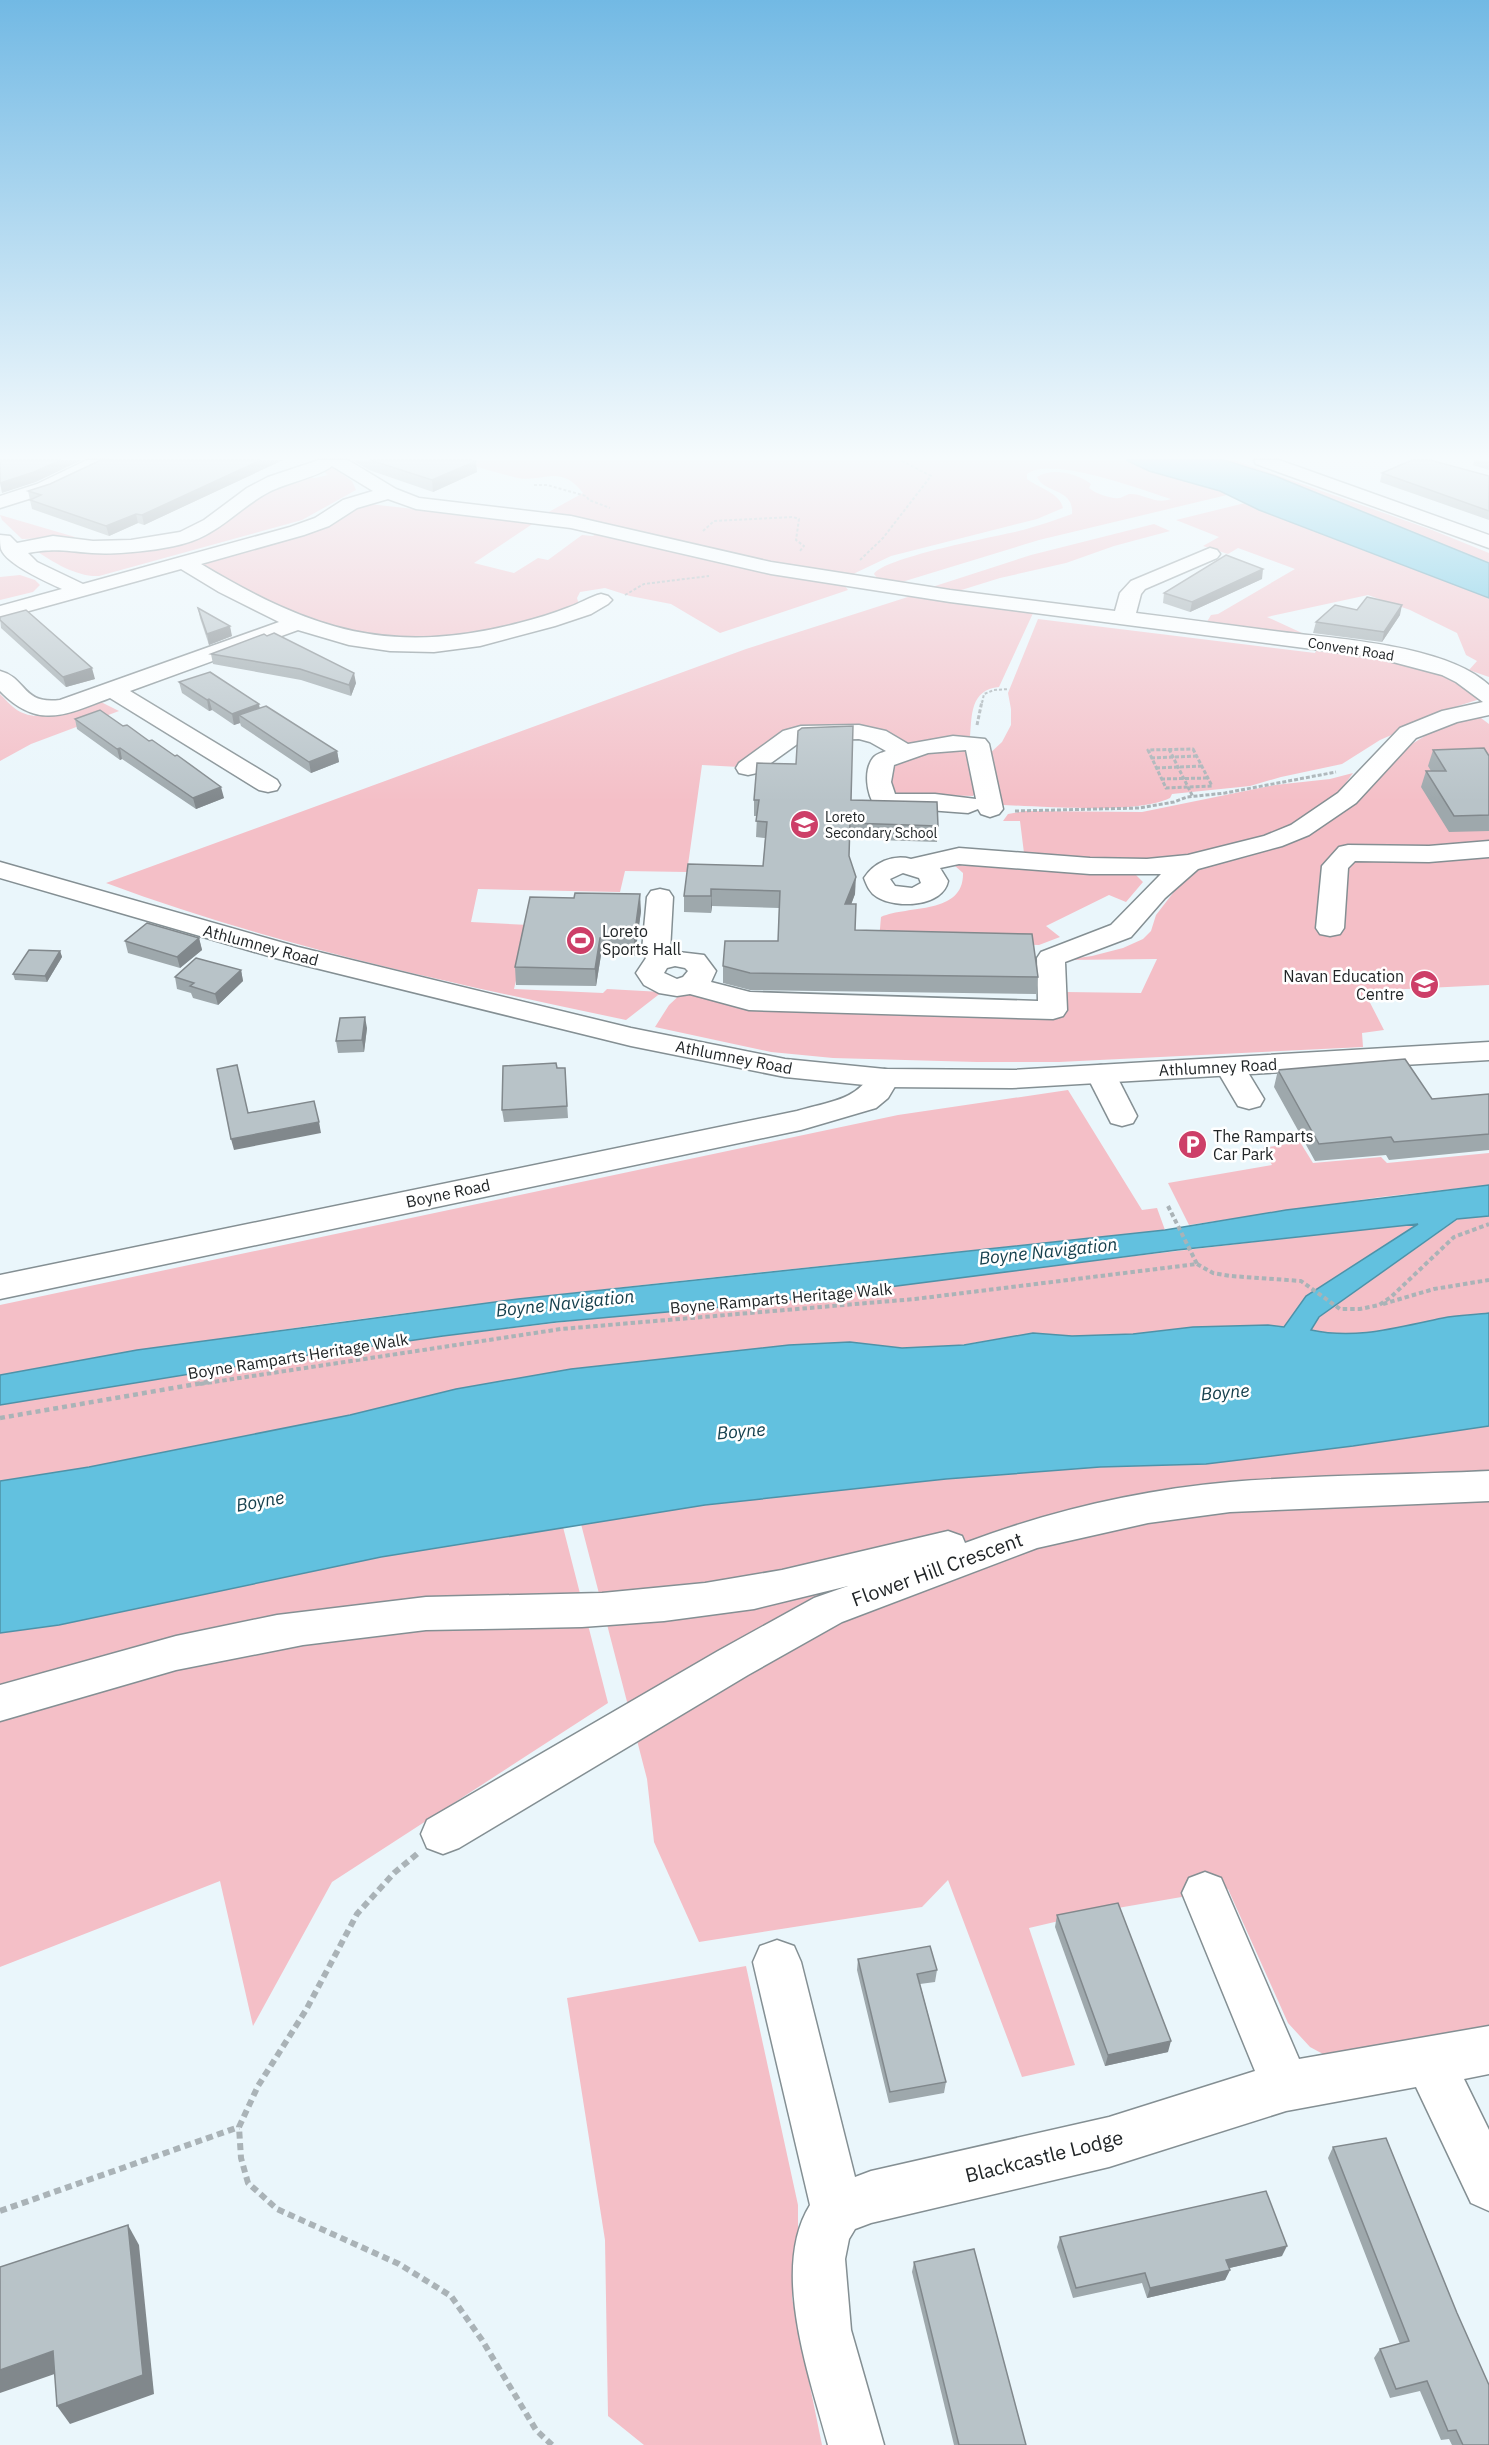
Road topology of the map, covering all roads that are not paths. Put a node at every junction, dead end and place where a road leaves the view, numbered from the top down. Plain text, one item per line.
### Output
1 (47, 574) edge
2 (141, 574) edge
3 (203, 574) edge
4 (853, 574) edge
5 (1163, 574) edge
6 (81, 591) junction
7 (601, 600) road end
8 (0, 613) edge
9 (1124, 618) junction
10 (297, 623) junction
11 (0, 678) edge
12 (112, 690) junction
13 (1489, 697) edge
14 (1489, 708) edge
15 (903, 751) junction
16 (748, 768) dead end
17 (268, 785) dead end
18 (986, 812) junction
19 (1489, 849) edge
20 (1000, 859) junction
21 (1189, 863) junction
22 (914, 866) dead end
23 (0, 870) edge
24 (660, 897) dead end
25 (1330, 928) dead end
26 (1489, 1051) edge
27 (1230, 1067) junction
28 (1101, 1074) junction
29 (885, 1078) junction
30 (1249, 1099) dead end
31 (1122, 1116) dead end
32 (0, 1287) edge
33 (1489, 1486) edge
34 (1032, 1534) junction
35 (0, 1703) edge
36 (444, 1834) road end
37 (1205, 1893) dead end
38 (777, 1962) dead end
39 (1489, 2050) edge
40 (1429, 2061) junction
41 (1286, 2086) junction
42 (1489, 2185) edge
43 (837, 2210) junction
44 (856, 2445) edge

1 - 6 street
2 - 6 street
3 - 10 street
4 - 9 street, Convent Road
5 - 9 street
6 - 8 street
7 - 10 street
9 - 13 street, Convent Road
10 - 12 street
11 - 12 street
12 - 17 street
14 - 21 street
15 - 16 street
15 - 18 street
15 - 18 street
18 - 20 street
19 - 25 street
20 - 21 street
20 - 22 street
21 - 24 street
23 - 29 street, Athlumney Road
26 - 27 street, Athlumney Road
27 - 28 street, Athlumney Road
27 - 30 street
28 - 29 street, Athlumney Road
28 - 31 street
29 - 32 street, Boyne Road
33 - 34 street, Flower Hill Crescent
34 - 35 street
34 - 36 street, Flower Hill Crescent
37 - 41 street
38 - 43 street
39 - 40 street, Blackcastle Lodge
40 - 41 street, Blackcastle Lodge
40 - 42 street
41 - 43 street, Blackcastle Lodge
43 - 44 street

